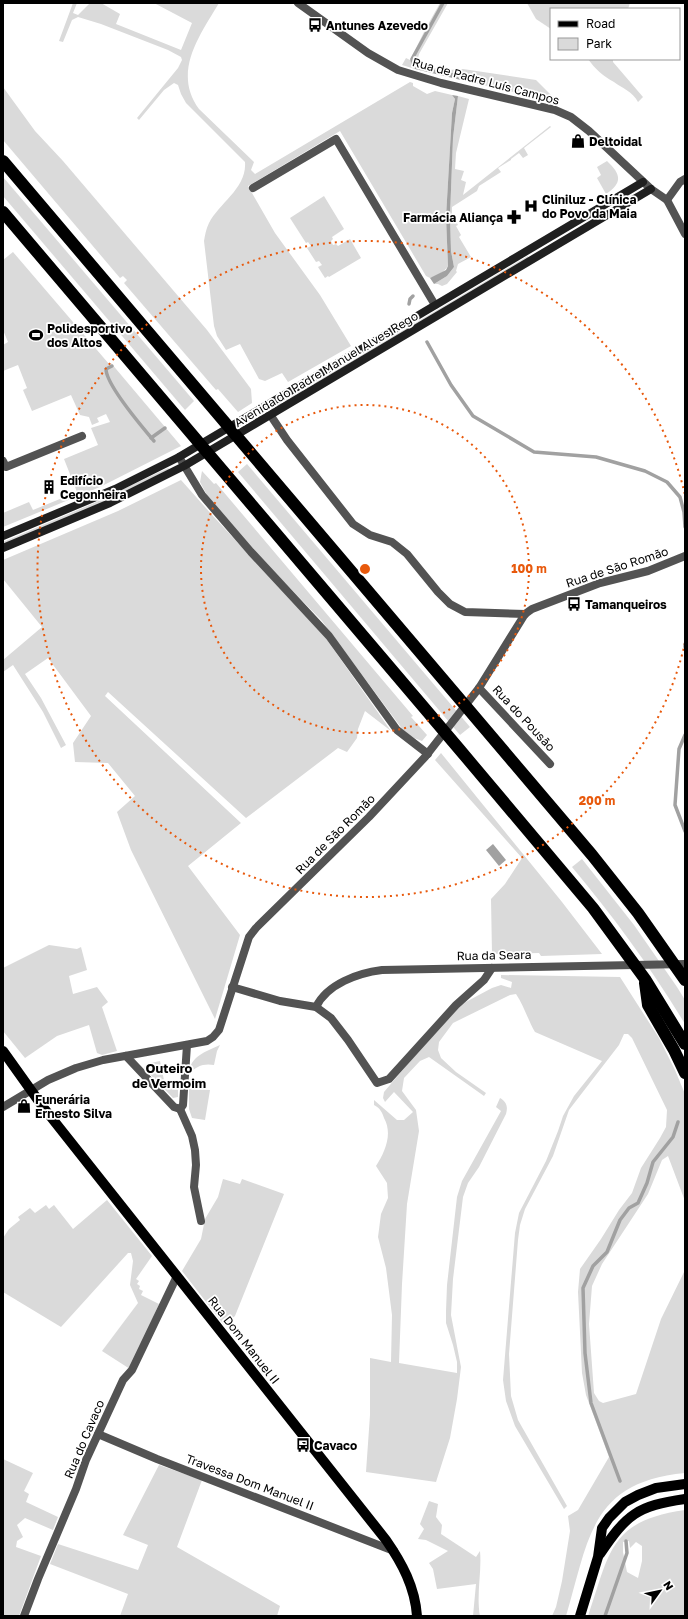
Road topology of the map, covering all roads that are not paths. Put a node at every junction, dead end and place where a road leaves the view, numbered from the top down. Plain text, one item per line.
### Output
1 (298, 3) edge
2 (3, 161) edge
3 (685, 179) edge
4 (643, 182) junction
5 (253, 188) dead end
6 (651, 189) junction
7 (666, 200) junction
8 (3, 212) edge
9 (685, 234) edge
10 (435, 306) junction
11 (252, 414) junction
12 (271, 416) junction
13 (258, 423) junction
14 (82, 436) dead end
15 (179, 457) junction
16 (4, 465) edge
17 (184, 466) junction
18 (3, 536) edge
19 (3, 548) edge
20 (685, 556) edge
21 (525, 614) junction
22 (478, 690) junction
23 (428, 754) junction
24 (550, 764) dead end
25 (492, 968) junction
26 (684, 974) edge
27 (645, 979) junction
28 (232, 987) junction
29 (316, 1007) junction
30 (187, 1044) junction
31 (685, 1044) edge
32 (3, 1051) edge
33 (126, 1056) junction
34 (685, 1073) edge
35 (31, 1090) junction
36 (3, 1107) edge
37 (180, 1109) junction
38 (201, 1221) dead end
39 (177, 1276) junction
40 (98, 1434) junction
41 (685, 1484) edge
42 (685, 1499) edge
43 (394, 1551) junction
44 (598, 1557) junction
45 (24, 1616) edge
46 (417, 1616) edge
47 (580, 1616) edge

1 - 4 street, Rua de Padre Luís Campos
2 - 26 highway
3 - 7 street
4 - 6 street, Rua de Padre Luís Campos
4 - 10 main road, Avenida do Padre Manuel Alves Rego
5 - 10 street
6 - 7 street, Rua de Padre Luís Campos
6 - 12 main road, Avenida do Padre Manuel Alves Rego
7 - 9 street, Rua de Padre Luís Campos
8 - 27 highway
10 - 11 main road, Avenida do Padre Manuel Alves Rego
11 - 13 main road
11 - 15 main road, Avenida do Padre Manuel Alves Rego
12 - 13 main road, Avenida do Padre Manuel Alves Rego
12 - 21 street
13 - 17 main road, Avenida do Padre Manuel Alves Rego
14 - 16 street
15 - 17 street
15 - 18 main road, Avenida do Padre Manuel Alves Rego
17 - 19 main road, Avenida do Padre Manuel Alves Rego
17 - 23 street
20 - 21 street, Rua de São Romão
21 - 22 street, Rua de São Romão
22 - 23 street, Rua de São Romão
22 - 24 street, Rua do Pousão
23 - 28 street, Rua de São Romão
25 - 26 street, Rua da Seara
25 - 29 street, Rua da Seara
25 - 29 street
27 - 31 highway
27 - 34 highway
28 - 29 street
28 - 30 street, Rua de São Romão
30 - 33 street, Rua de São Romão
30 - 37 street
32 - 35 main road, Rua Dom Manuel II
33 - 35 street, Rua de São Romão
33 - 37 street
35 - 36 street, Rua de São Romão
35 - 39 main road, Rua Dom Manuel II
37 - 38 street
39 - 40 street, Rua do Cavaco
39 - 43 main road, Rua Dom Manuel II
40 - 43 street, Travessa Dom Manuel II
40 - 45 street, Rua do Cavaco
41 - 44 main road
42 - 44 main road
43 - 46 main road, Rua Dom Manuel II
44 - 47 main road

